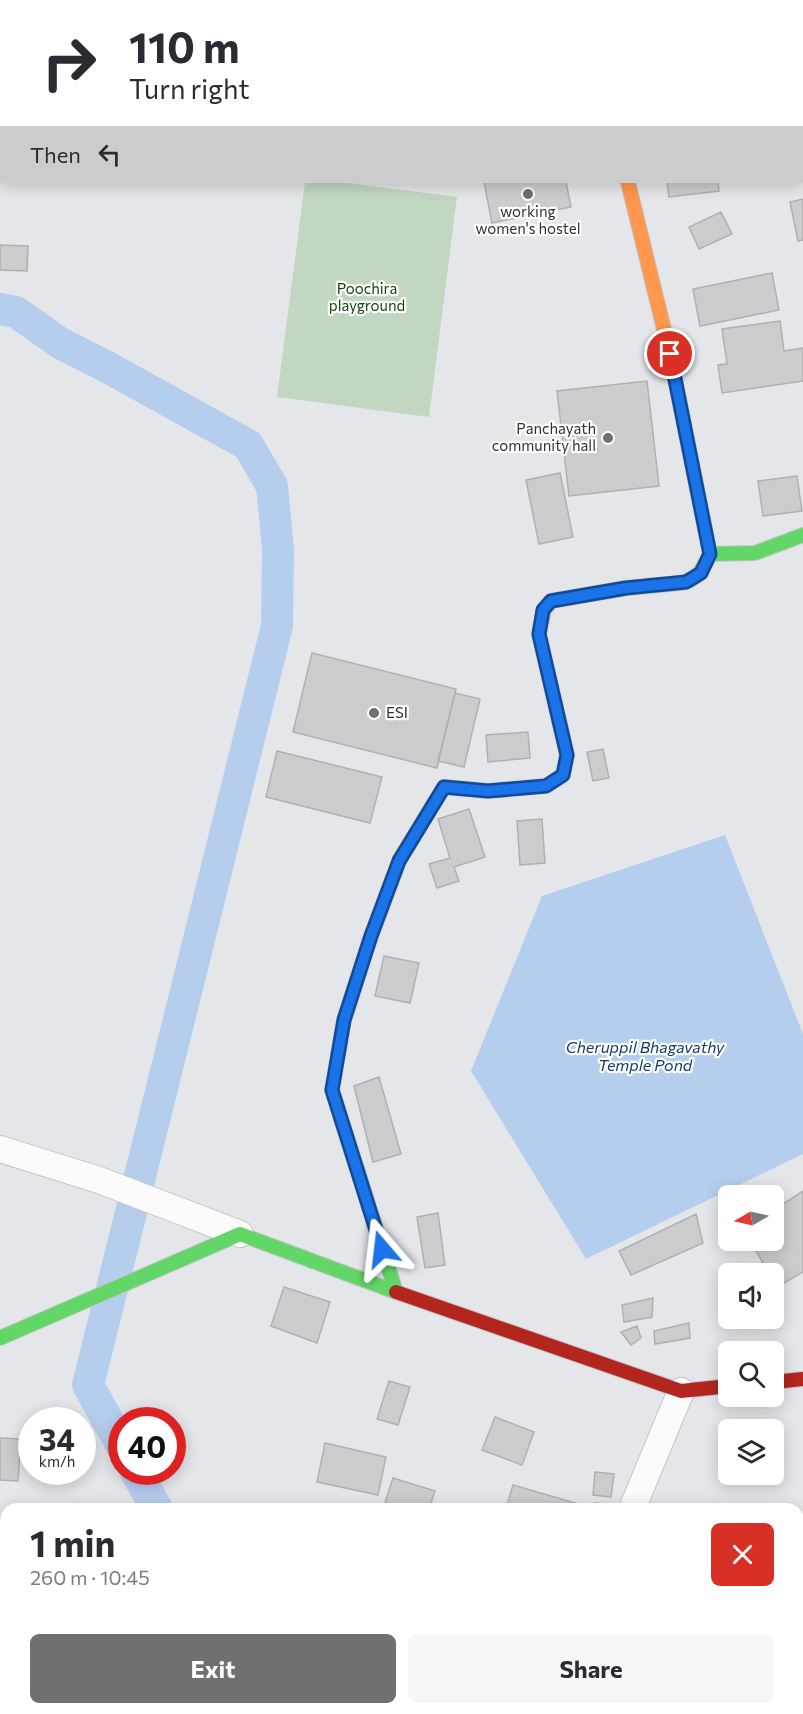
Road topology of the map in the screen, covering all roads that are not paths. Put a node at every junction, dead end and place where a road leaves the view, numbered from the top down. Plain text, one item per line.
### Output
1 (628, 183) edge
2 (803, 535) edge
3 (710, 554) junction
4 (0, 1149) edge
5 (240, 1234) junction
6 (396, 1292) junction
7 (0, 1338) edge
8 (803, 1379) edge
9 (784, 1381) edge
10 (718, 1387) edge
11 (681, 1391) junction
12 (634, 1503) edge

1 - 3 street
2 - 3 street
3 - 6 street
4 - 5 street
5 - 6 street
5 - 7 street
6 - 11 street
8 - 9 street
10 - 11 street
11 - 12 street

